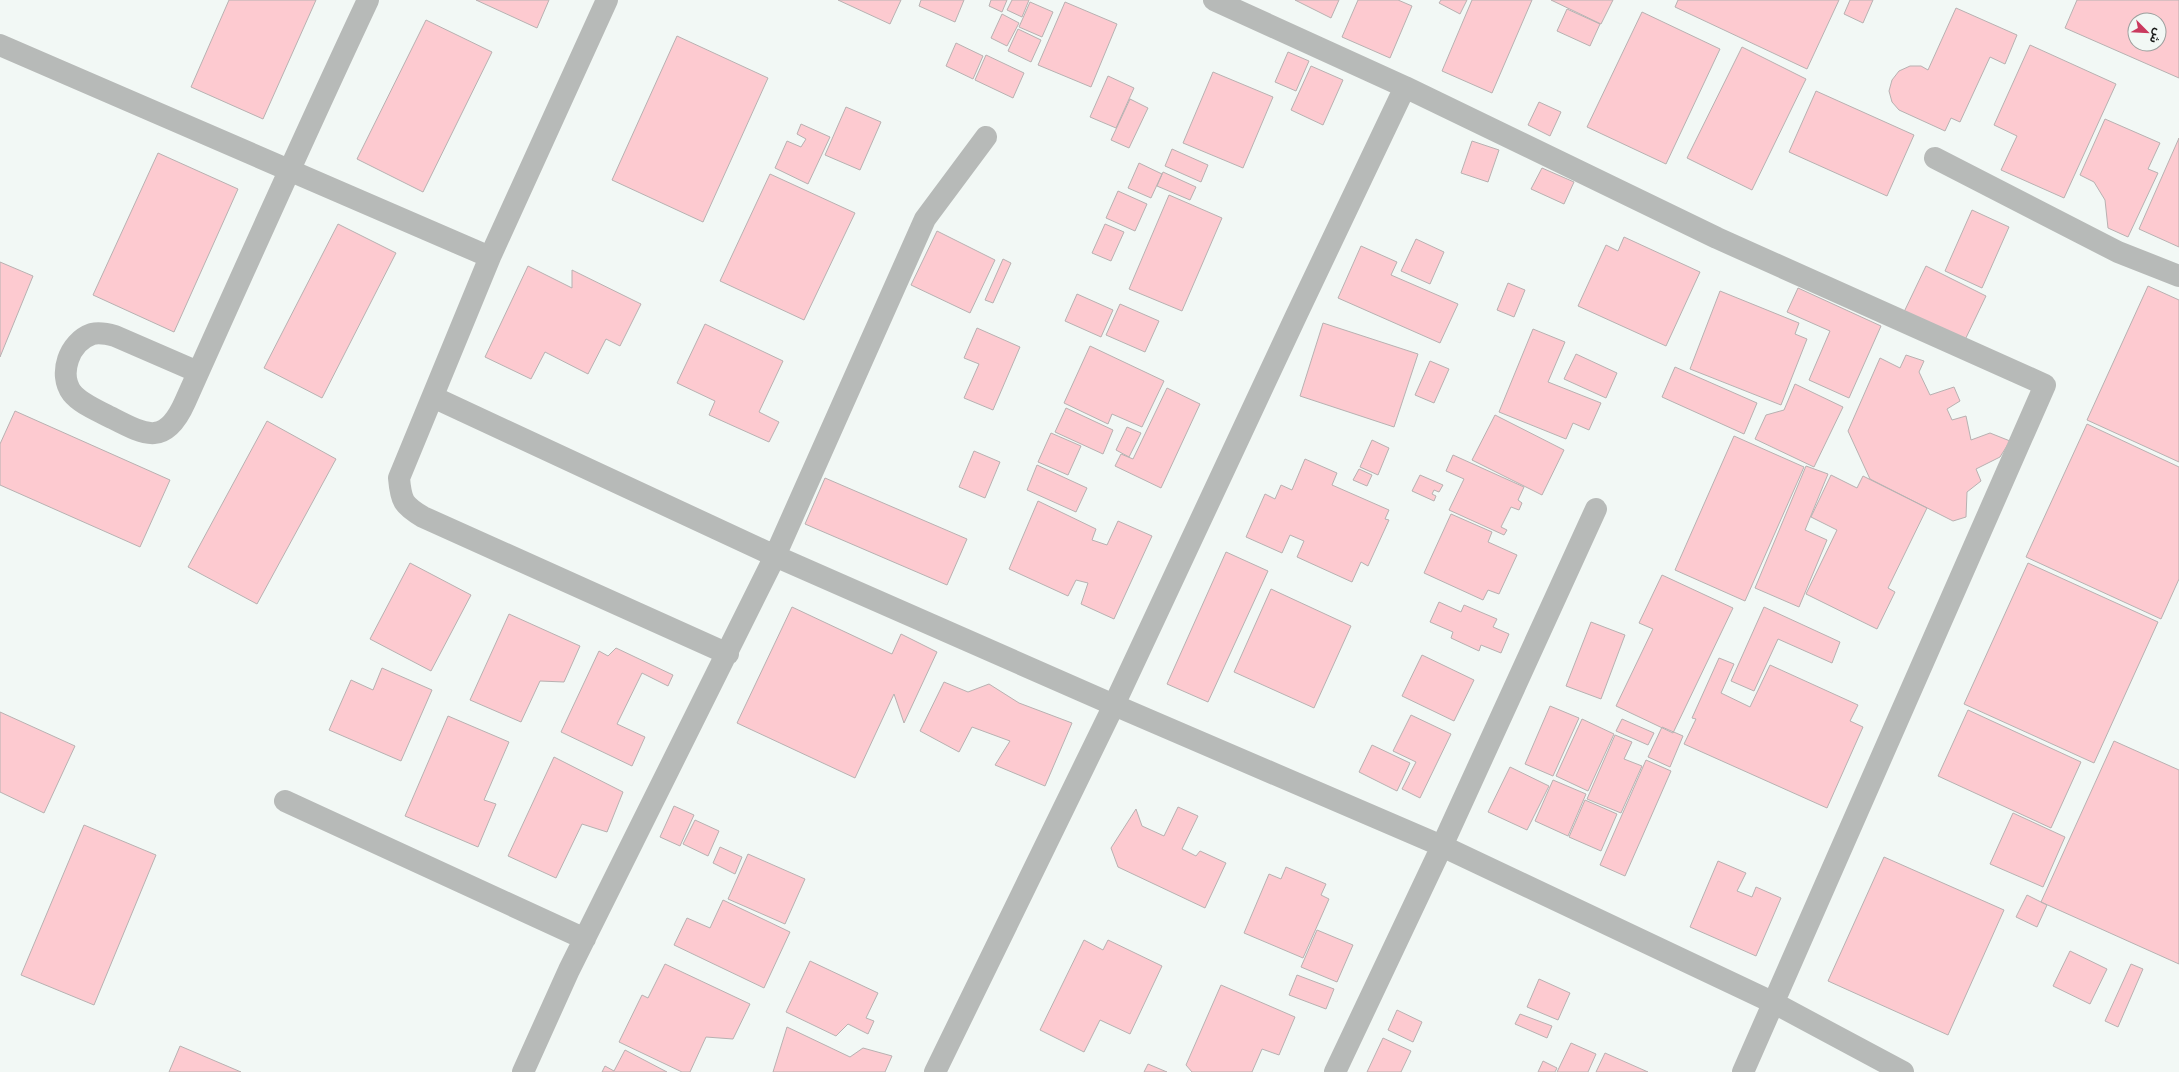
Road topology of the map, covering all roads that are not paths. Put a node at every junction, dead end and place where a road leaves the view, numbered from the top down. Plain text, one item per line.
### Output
1 (368, 0) edge
2 (607, 0) edge
3 (1214, 0) edge
4 (0, 45) edge
5 (1405, 87) junction
6 (986, 137) dead end
7 (1935, 158) dead end
8 (289, 169) junction
9 (490, 256) junction
10 (2179, 276) edge
11 (198, 372) junction
12 (433, 397) junction
13 (1596, 510) dead end
14 (775, 556) junction
15 (728, 654) junction
16 (1114, 705) junction
17 (285, 801) dead end
18 (1442, 846) junction
19 (585, 939) junction
20 (1774, 1003) junction
21 (523, 1072) edge
22 (935, 1072) edge
23 (1335, 1072) edge
24 (1743, 1072) edge
25 (1903, 1072) edge

1 - 8 street
2 - 9 street
3 - 5 street
4 - 8 street
5 - 16 street
5 - 20 street
6 - 14 street
7 - 10 street
8 - 9 street
8 - 11 street
9 - 12 street
11 - 11 street
12 - 14 street
12 - 15 street
13 - 18 street
14 - 15 street
14 - 16 street
15 - 19 street
16 - 18 street
16 - 22 street
17 - 19 street
18 - 20 street
18 - 23 street
19 - 21 street
20 - 24 street
20 - 25 street

